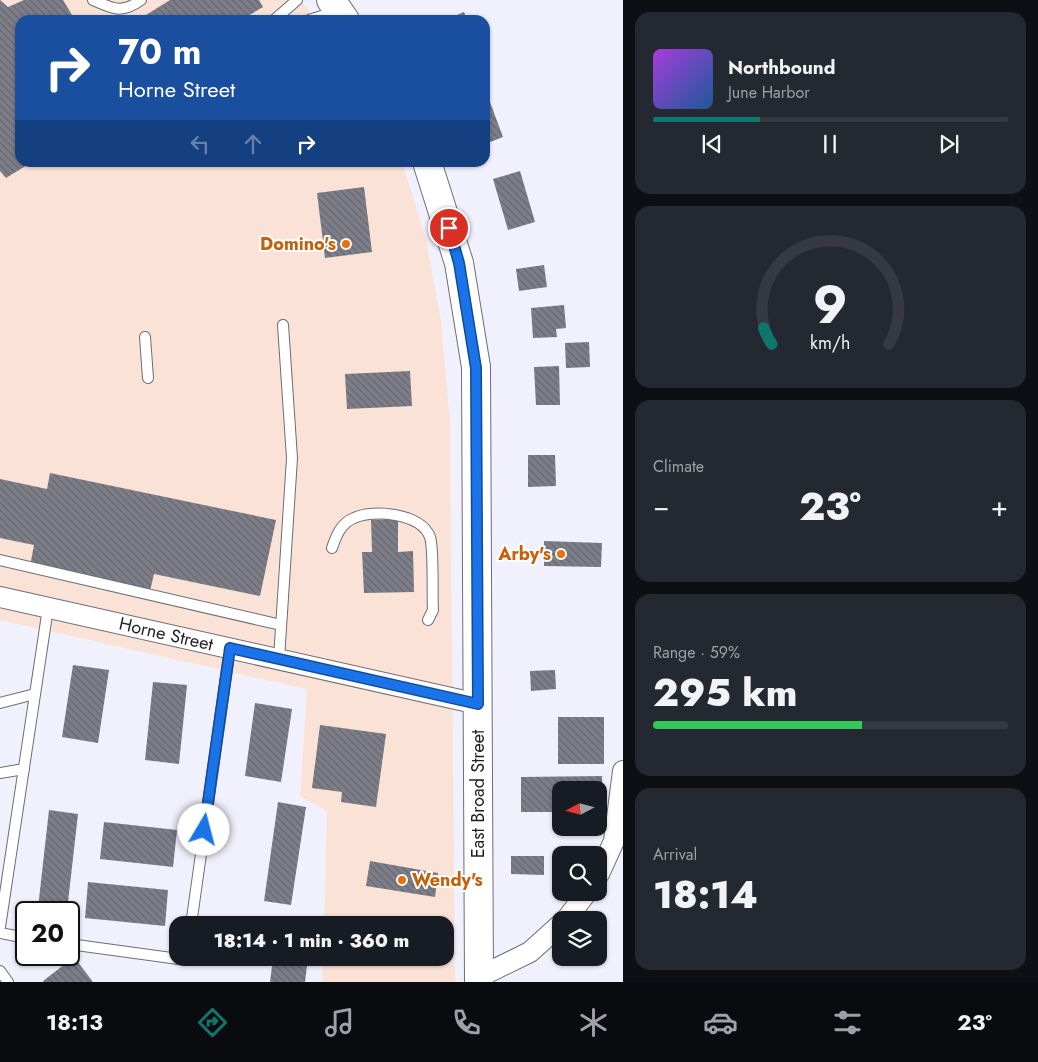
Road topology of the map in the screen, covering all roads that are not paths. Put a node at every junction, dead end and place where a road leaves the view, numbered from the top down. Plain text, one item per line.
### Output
1 (93, 0) edge
2 (142, 0) edge
3 (297, 0) edge
4 (338, 10) edge
5 (280, 15) edge
6 (324, 15) edge
7 (429, 167) edge
8 (283, 325) dead end
9 (145, 337) dead end
10 (148, 378) dead end
11 (332, 548) dead end
12 (0, 560) edge
13 (0, 597) edge
14 (48, 608) junction
15 (428, 620) dead end
16 (281, 625) junction
17 (230, 648) junction
18 (279, 659) junction
19 (35, 694) junction
20 (0, 702) edge
21 (478, 704) junction
22 (24, 769) junction
23 (623, 771) edge
24 (0, 773) edge
25 (619, 842) edge
26 (607, 861) edge
27 (192, 916) edge
28 (0, 927) edge
29 (552, 932) edge
30 (0, 933) edge
31 (15, 936) edge
32 (80, 946) edge
33 (169, 958) edge
34 (0, 971) edge
35 (479, 980) edge
36 (8, 982) edge

1 - 2 lane
3 - 5 lane
4 - 6 lane
7 - 21 main road, East Broad Street
8 - 16 lane
9 - 10 lane
11 - 15 lane
12 - 16 lane
13 - 14 street, Horne Street
14 - 17 street, Horne Street
14 - 19 lane
16 - 18 lane
17 - 18 street, Horne Street
17 - 27 lane
18 - 21 street, Horne Street
19 - 20 lane
19 - 22 lane
21 - 35 main road, East Broad Street
22 - 24 lane
22 - 28 lane
23 - 25 street
25 - 26 street
29 - 35 street
30 - 31 lane
32 - 33 lane
34 - 36 lane

